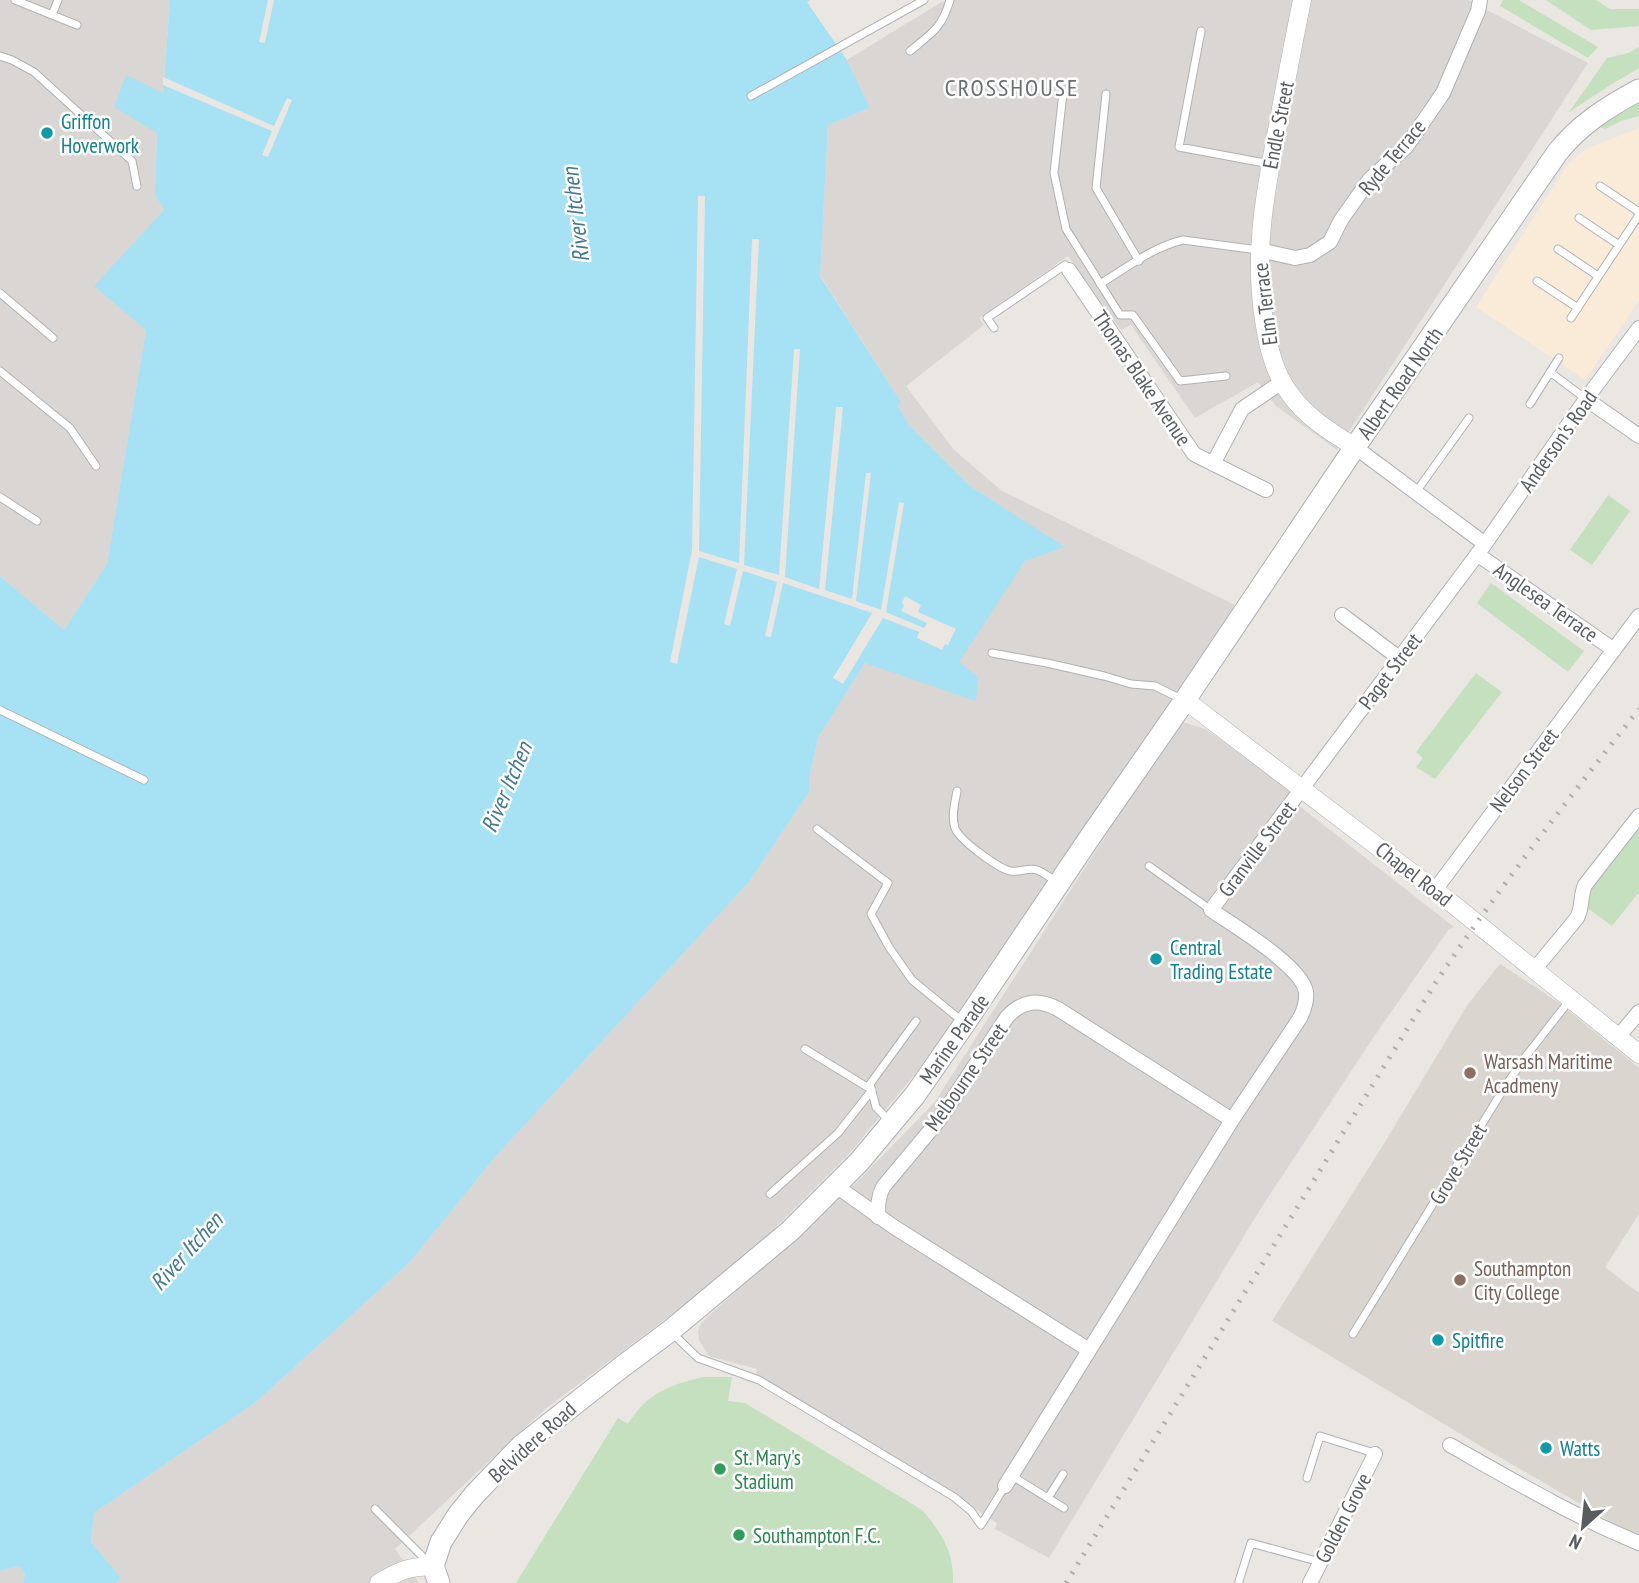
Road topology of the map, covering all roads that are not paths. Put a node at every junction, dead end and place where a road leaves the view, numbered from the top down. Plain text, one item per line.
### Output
1 (15, 0) edge
2 (58, 0) edge
3 (924, 0) edge
4 (950, 0) edge
5 (1302, 0) edge
6 (1480, 0) edge
7 (51, 15) junction
8 (77, 25) dead end
9 (1201, 31) dead end
10 (910, 51) dead end
11 (0, 57) edge
12 (1639, 90) edge
13 (1063, 93) dead end
14 (1106, 94) dead end
15 (751, 96) dead end
16 (1270, 164) junction
17 (137, 186) dead end
18 (1600, 186) dead end
19 (1639, 213) edge
20 (1579, 218) dead end
21 (1619, 246) junction
22 (1558, 249) dead end
23 (1259, 250) junction
24 (1139, 261) junction
25 (1069, 270) joint
26 (1598, 276) junction
27 (1536, 281) dead end
28 (1100, 284) junction
29 (0, 293) edge
30 (1578, 308) junction
31 (1571, 318) dead end
32 (993, 328) dead end
33 (1639, 328) edge
34 (53, 338) dead end
35 (1559, 358) dead end
36 (0, 371) edge
37 (1550, 372) junction
38 (1226, 376) dead end
39 (1282, 382) junction
40 (1586, 399) junction
41 (1530, 404) dead end
42 (1469, 418) dead end
43 (1639, 436) edge
44 (1356, 447) junction
45 (1213, 464) junction
46 (96, 466) dead end
47 (1265, 490) dead end
48 (1416, 492) junction
49 (0, 497) edge
50 (37, 521) dead end
51 (1481, 549) junction
52 (1342, 615) dead end
53 (1639, 616) edge
54 (1614, 650) junction
55 (992, 653) dead end
56 (1399, 658) junction
57 (1185, 700) junction
58 (0, 710) edge
59 (144, 780) dead end
60 (1303, 788) junction
61 (957, 790) dead end
62 (1639, 816) edge
63 (817, 828) dead end
64 (1149, 866) dead end
65 (1059, 883) junction
66 (1435, 890) junction
67 (1212, 910) junction
68 (1534, 970) junction
69 (1570, 999) junction
70 (1639, 1012) edge
71 (916, 1021) dead end
72 (965, 1023) junction
73 (1618, 1037) junction
74 (805, 1049) dead end
75 (1639, 1054) edge
76 (872, 1090) junction
77 (1232, 1120) junction
78 (891, 1123) junction
79 (836, 1186) junction
80 (770, 1195) dead end
81 (878, 1217) junction
82 (670, 1331) junction
83 (1353, 1334) dead end
84 (1089, 1350) junction
85 (1450, 1445) dead end
86 (1375, 1454) joint
87 (1062, 1474) dead end
88 (1307, 1478) dead end
89 (1008, 1481) junction
90 (1048, 1498) junction
91 (1064, 1507) dead end
92 (375, 1509) dead end
93 (1639, 1544) edge
94 (1320, 1562) junction
95 (436, 1574) edge
96 (1239, 1581) edge
97 (379, 1583) edge
98 (1310, 1583) edge

1 - 7 lane
2 - 7 lane
3 - 15 lane
4 - 10 lane
5 - 16 street, Endle Street
6 - 23 street, Ryde Terrace
7 - 8 lane
9 - 16 lane
11 - 17 lane
12 - 44 main road, Albert Road North
13 - 28 lane
14 - 24 lane
16 - 23 street, Endle Street
18 - 19 lane
19 - 21 lane
20 - 21 lane
21 - 26 lane
22 - 26 lane
23 - 24 lane
23 - 39 street, Elm Terrace
24 - 28 lane
25 - 32 lane
25 - 45 street, Thomas Blake Avenue
26 - 30 lane
27 - 30 lane
28 - 38 lane
29 - 34 lane
30 - 31 lane
33 - 40 street, Anderson's Road
35 - 37 lane
36 - 46 lane
37 - 40 lane
37 - 41 lane
39 - 44 street, Elm Terrace
39 - 45 street
40 - 43 street
40 - 51 street, Anderson's Road
42 - 48 lane
44 - 48 street, Anglesea Terrace
44 - 57 main road, Albert Road North
45 - 47 street, Thomas Blake Avenue
48 - 51 street, Anglesea Terrace
49 - 50 lane
51 - 54 street, Anglesea Terrace
51 - 56 street, Paget Street
52 - 56 street
53 - 54 street, Nelson Street
54 - 66 street, Nelson Street
55 - 57 lane
56 - 60 street, Paget Street
57 - 60 street, Chapel Road
57 - 65 main road, Marine Parade
58 - 59 lane
60 - 66 street, Chapel Road
60 - 67 street, Granville Street
61 - 65 lane
62 - 68 street
63 - 72 lane
64 - 67 lane
65 - 72 main road, Marine Parade
66 - 68 street, Chapel Road
67 - 77 street
68 - 69 street, Chapel Road
69 - 73 street, Chapel Road
69 - 83 lane, Grove Street
70 - 73 street
71 - 76 lane
72 - 78 main road, Marine Parade
73 - 75 street, Chapel Road
74 - 76 lane
76 - 78 lane
76 - 80 lane
77 - 81 street, Melbourne Street
77 - 84 street
78 - 79 main road, Marine Parade
79 - 81 street
79 - 82 main road, Marine Parade
81 - 84 street
82 - 89 lane
82 - 95 main road, Belvidere Road
84 - 89 street
85 - 93 street
86 - 88 lane
86 - 94 street, Golden Grove
87 - 90 lane
89 - 90 lane
90 - 91 lane
92 - 95 lane
94 - 96 lane
94 - 98 street, Golden Grove
95 - 97 street

